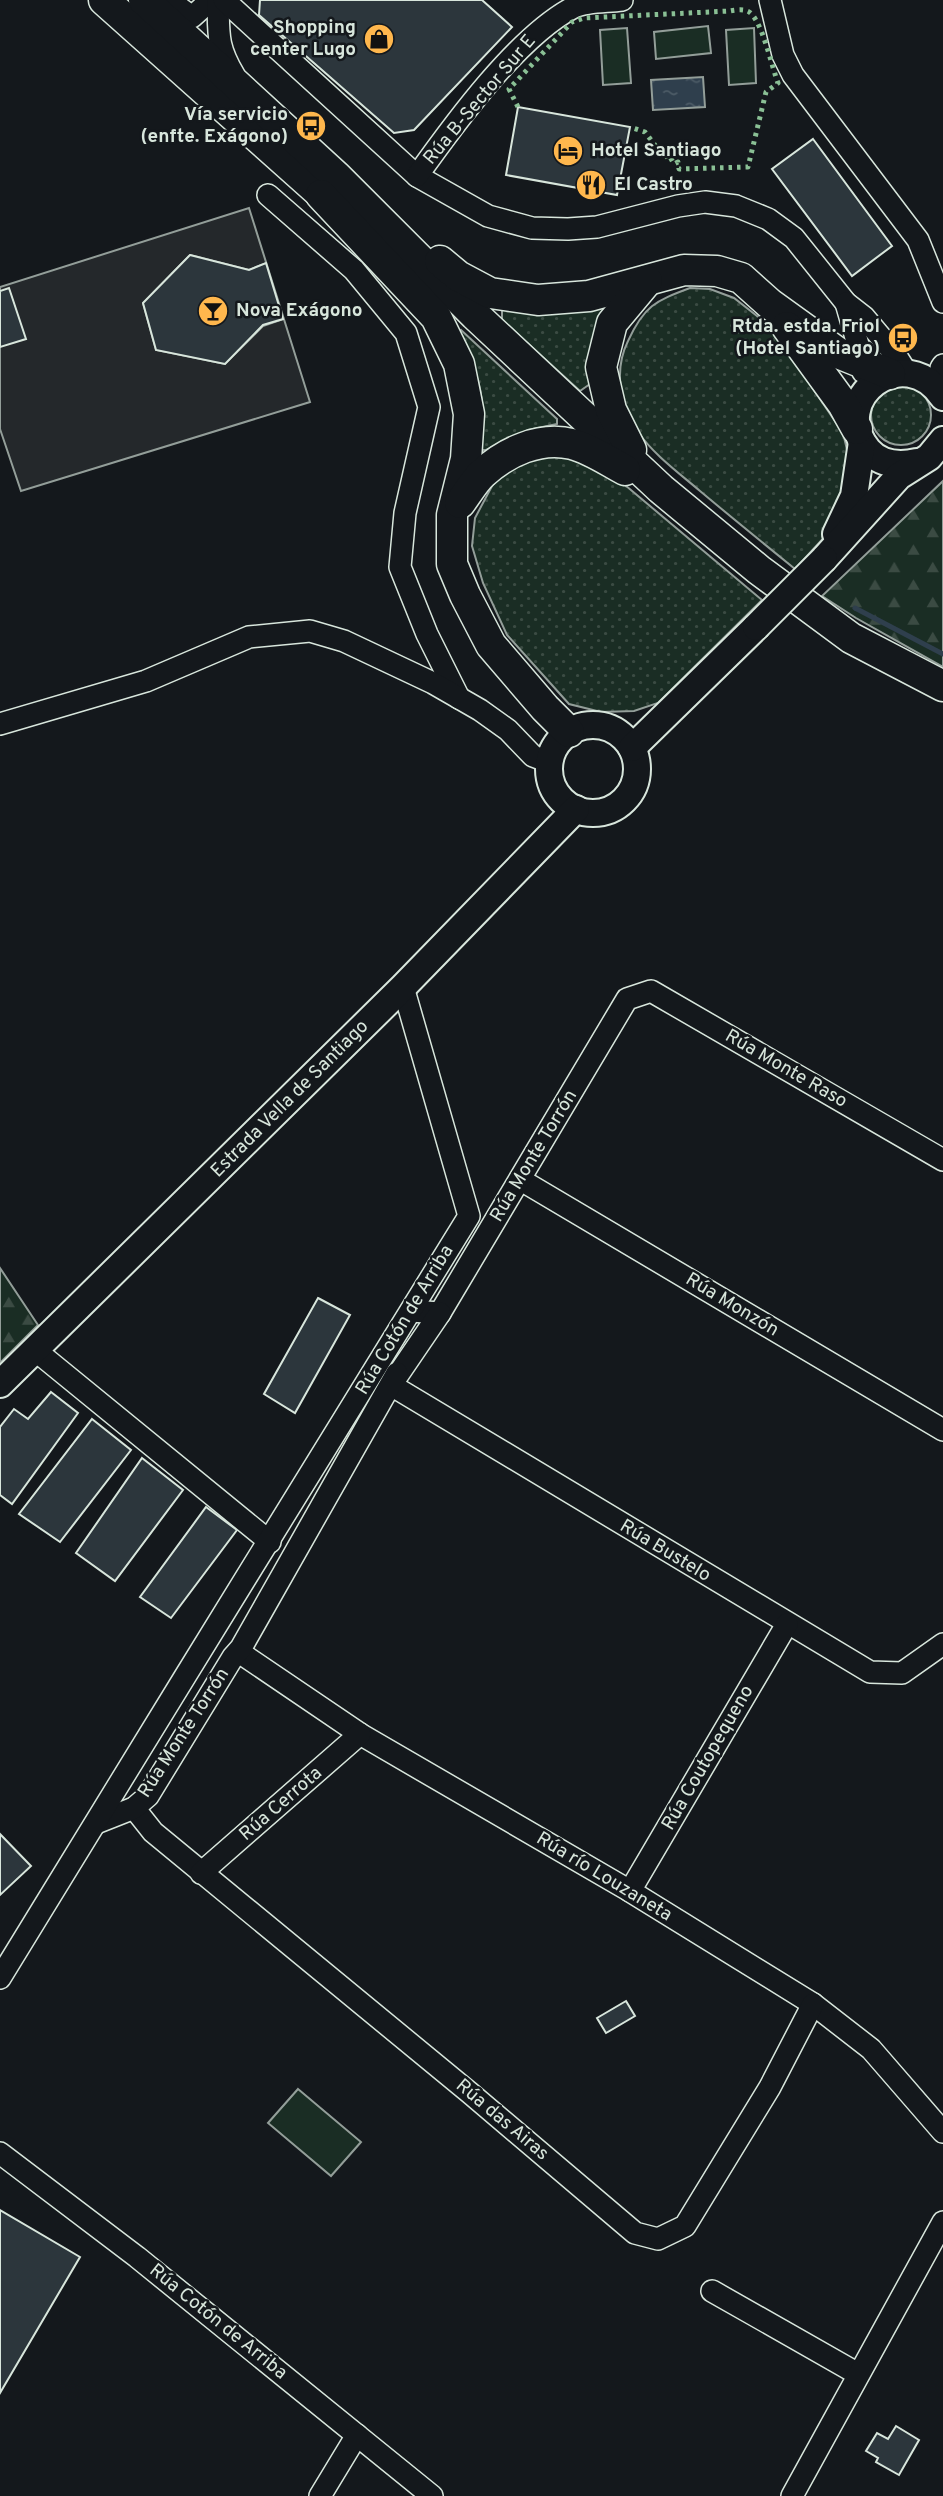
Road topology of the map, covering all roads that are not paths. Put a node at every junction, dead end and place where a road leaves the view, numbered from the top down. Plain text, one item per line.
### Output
1 (104, 0) edge
2 (144, 0) edge
3 (169, 0) edge
4 (211, 0) edge
5 (218, 0) edge
6 (224, 0) edge
7 (622, 0) edge
8 (771, 0) edge
9 (243, 89) junction
10 (417, 176) junction
11 (329, 186) junction
12 (268, 195) dead end
13 (647, 281) junction
14 (943, 302) edge
15 (846, 303) junction
16 (770, 304) junction
17 (863, 362) junction
18 (942, 367) edge
19 (904, 373) junction
20 (863, 393) junction
21 (943, 397) edge
22 (859, 436) junction
23 (943, 440) edge
24 (918, 463) junction
25 (639, 467) junction
26 (662, 489) junction
27 (452, 515) junction
28 (824, 559) junction
29 (943, 686) edge
30 (459, 698) junction
31 (0, 724) edge
32 (569, 732) junction
33 (632, 748) junction
34 (549, 762) junction
35 (576, 810) junction
36 (403, 987) junction
37 (627, 999) joint
38 (943, 1160) edge
39 (521, 1180) junction
40 (411, 1311) junction
41 (440, 1313) junction
42 (34, 1350) junction
43 (0, 1384) edge
44 (391, 1385) junction
45 (943, 1430) edge
46 (270, 1542) junction
47 (787, 1624) junction
48 (212, 1632) junction
49 (943, 1644) edge
50 (238, 1651) junction
51 (360, 1734) junction
52 (121, 1782) junction
53 (135, 1805) junction
54 (96, 1823) junction
55 (201, 1873) junction
56 (630, 1891) junction
57 (0, 1978) edge
58 (813, 2004) junction
59 (943, 2132) edge
60 (0, 2152) edge
61 (940, 2235) edge
62 (712, 2291) dead end
63 (858, 2374) junction
64 (357, 2435) junction
65 (320, 2496) edge
66 (432, 2496) edge
67 (792, 2496) edge

1 - 11 highway
2 - 9 highway
3 - 4 street
5 - 9 street
6 - 10 street, Rúa B-Sector Sur E
7 - 10 street, Rúa B-Sector Sur E
8 - 14 street
9 - 11 highway
10 - 15 street, Rúa B-Sector Sur E
11 - 13 highway
11 - 25 highway
11 - 27 highway
12 - 30 street
13 - 16 highway
13 - 25 highway
15 - 17 street, Rúa B-Sector Sur E
15 - 19 street, Rúa B-Sector Sur E
16 - 17 highway
16 - 22 highway
17 - 19 highway
17 - 20 street, Rúa B-Sector Sur E
18 - 19 main road
19 - 20 main road
19 - 21 main road
20 - 22 main road
22 - 24 main road
22 - 28 main road
23 - 24 main road
24 - 28 main road
25 - 26 highway
26 - 27 highway
26 - 29 highway
27 - 32 highway
28 - 33 main road, bridge
30 - 31 street
30 - 34 street
32 - 33 main road
32 - 34 main road
33 - 35 main road
34 - 35 main road
35 - 36 main road, Estrada Vella de Santiago
36 - 40 street, Rúa Cotón de Arriba
36 - 42 main road, Estrada Vella de Santiago
37 - 38 street, Rúa Monte Raso
37 - 39 street, Rúa Monte Torrón
39 - 41 street, Rúa Monte Torrón
39 - 45 street, Rúa Monzón
40 - 41 street
40 - 44 street, Rúa Monte Torrón
40 - 46 street, Rúa Cotón de Arriba
41 - 44 street, Rúa Monte Torrón
42 - 43 main road, Estrada Vella de Santiago
42 - 46 street
44 - 47 street, Rúa Bustelo
44 - 50 street, Rúa Monte Torrón
46 - 48 street, Rúa Cotón de Arriba
47 - 49 street, Rúa Bustelo
47 - 56 street, Rúa Coutopequeno
48 - 50 street
48 - 50 street, Rúa Monte Torrón
48 - 52 street, Rúa Cotón de Arriba
50 - 51 street, Rúa río Louzaneta
50 - 53 street, Rúa Monte Torrón
51 - 55 street, Rúa Cerrota
51 - 56 street, Rúa río Louzaneta
52 - 53 street
52 - 54 street, Rúa Cotón de Arriba
53 - 54 street, Rúa Monte Torrón
53 - 55 street, Rúa das Airas
54 - 57 street, Rúa Cotón de Arriba
55 - 58 street, Rúa das Airas
56 - 58 street, Rúa río Louzaneta
58 - 59 street, Rúa río Louzaneta
60 - 64 street, Rúa Cotón de Arriba
61 - 63 street
62 - 63 street
63 - 67 street
64 - 65 street
64 - 66 street, Rúa Cotón de Arriba

